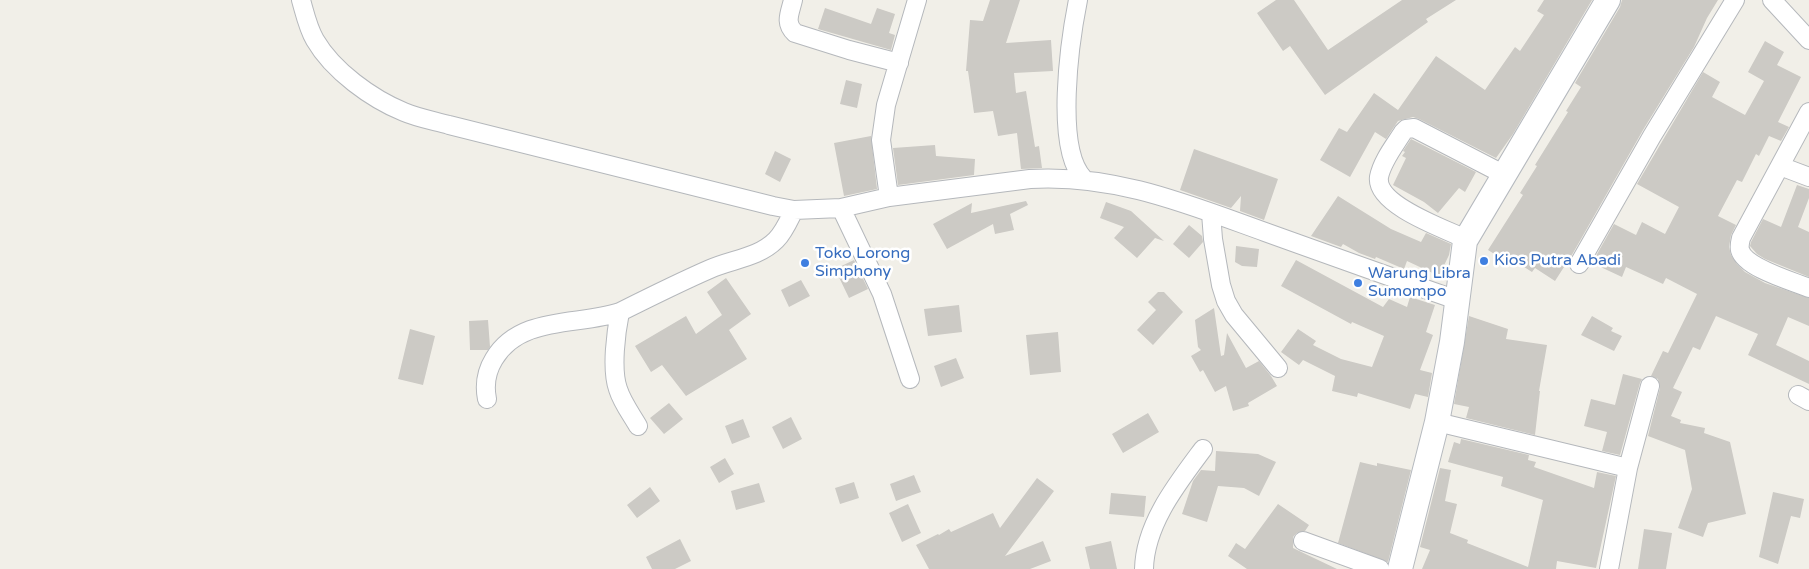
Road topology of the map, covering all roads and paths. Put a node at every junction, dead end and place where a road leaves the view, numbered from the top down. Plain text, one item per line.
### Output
1 (301, 0) edge
2 (793, 0) edge
3 (917, 0) edge
4 (1078, 0) edge
5 (1608, 0) edge
6 (1735, 0) edge
7 (1772, 0) edge
8 (1806, 30) edge
9 (899, 63) junction
10 (1809, 112) edge
11 (1780, 166) junction
12 (1503, 174) junction
13 (1809, 177) edge
14 (1084, 179) junction
15 (889, 197) junction
16 (840, 208) junction
17 (794, 210) junction
18 (1211, 213) junction
19 (1466, 239) junction
20 (1579, 264) dead end
21 (1809, 288) edge
22 (1457, 300) junction
23 (620, 312) junction
24 (1278, 368) dead end
25 (910, 379) dead end
26 (1650, 386) dead end
27 (487, 399) dead end
28 (1437, 422) junction
29 (638, 426) dead end
30 (1204, 449) dead end
31 (1628, 468) junction
32 (1303, 542) dead end
33 (1144, 569) edge
34 (1380, 569) edge
35 (1400, 569) edge
36 (1609, 569) edge

1 - 17 street
2 - 9 street
3 - 9 street
4 - 14 street
5 - 12 street
6 - 20 street
7 - 8 street
9 - 15 street
10 - 11 street
11 - 13 street
11 - 21 street
12 - 19 street
12 - 19 street
14 - 15 street
14 - 18 street
15 - 16 street
16 - 17 street
16 - 25 street
17 - 23 street
18 - 22 street
18 - 24 street
19 - 22 street
22 - 28 street
23 - 27 street
23 - 29 street
26 - 31 street
28 - 31 street
28 - 35 street
30 - 33 street
31 - 36 street
32 - 34 street

